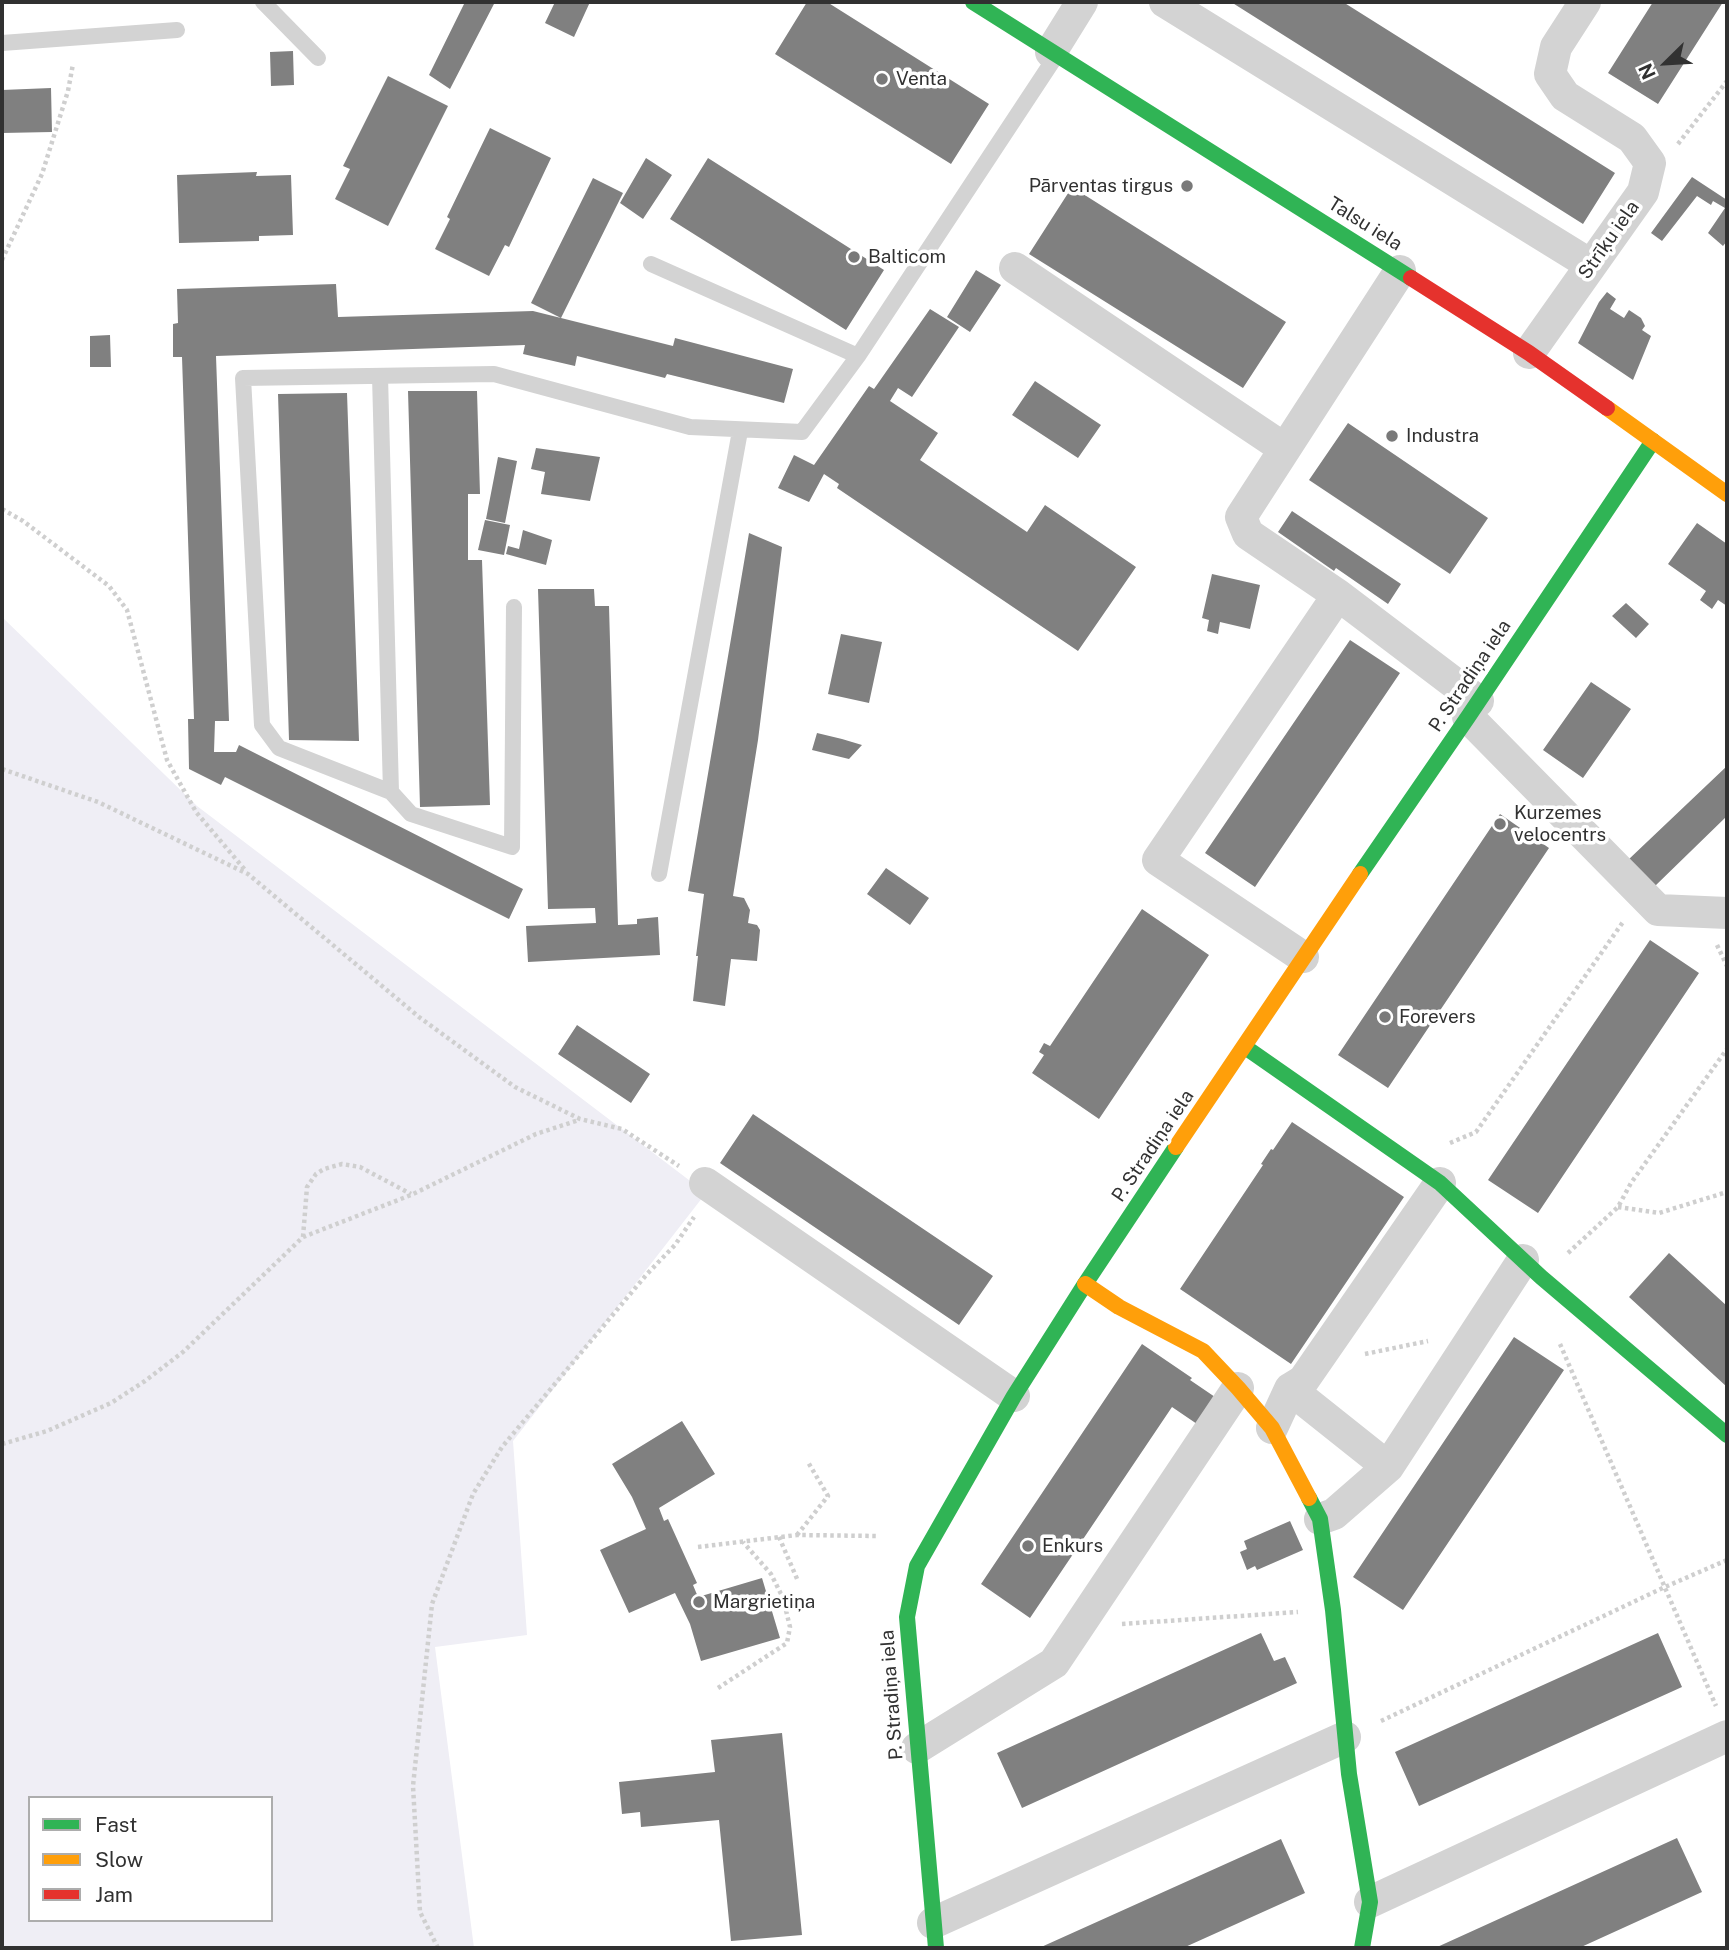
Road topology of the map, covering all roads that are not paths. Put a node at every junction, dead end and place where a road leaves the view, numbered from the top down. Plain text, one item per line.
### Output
1 (263, 2) edge
2 (973, 2) edge
3 (1082, 2) edge
4 (1166, 2) edge
5 (1585, 2) edge
6 (177, 30) dead end
7 (2, 43) edge
8 (1054, 54) junction
9 (318, 58) dead end
10 (651, 264) dead end
11 (1591, 265) junction
12 (1015, 268) dead end
13 (1400, 271) junction
14 (1529, 353) junction
15 (859, 356) junction
16 (380, 376) junction
17 (740, 431) junction
18 (1653, 441) junction
19 (1285, 449) junction
20 (1727, 495) edge
21 (1338, 595) junction
22 (514, 607) dead end
23 (1473, 709) junction
24 (391, 792) junction
25 (659, 874) dead end
26 (1727, 913) edge
27 (1303, 957) junction
28 (1245, 1047) junction
29 (705, 1183) road end
30 (1440, 1183) junction
31 (1532, 1269) junction
32 (1085, 1284) junction
33 (1238, 1388) junction
34 (1290, 1389) junction
35 (1014, 1396) junction
36 (1272, 1428) junction
37 (1727, 1435) edge
38 (1388, 1467) junction
39 (1320, 1520) junction
40 (1727, 1736) edge
41 (1345, 1737) junction
42 (917, 1748) junction
43 (1370, 1902) junction
44 (934, 1936) edge
45 (1362, 1948) edge

1 - 9 lane
2 - 8 street, Talsu iela
3 - 8 street
4 - 11 street
5 - 11 street, Strīķu iela
6 - 7 lane
8 - 13 street, Talsu iela
8 - 15 lane
10 - 15 lane
11 - 14 street, Strīķu iela
12 - 19 street
13 - 14 street, Talsu iela
13 - 19 street
14 - 18 street, Talsu iela
15 - 17 lane
16 - 17 lane
16 - 24 lane
16 - 24 lane
17 - 25 lane
18 - 20 street, Talsu iela
18 - 23 street, P. Stradiņa iela
19 - 21 street
21 - 23 street
21 - 27 street
22 - 24 lane
23 - 26 street
23 - 27 street, P. Stradiņa iela
27 - 28 street, P. Stradiņa iela
28 - 30 street
28 - 32 street, P. Stradiņa iela
29 - 35 street
30 - 31 street
30 - 34 street
31 - 37 street
31 - 38 street
32 - 33 street
32 - 35 street, P. Stradiņa iela
33 - 36 street
33 - 42 street
34 - 36 street
34 - 38 street
35 - 42 street, P. Stradiņa iela
36 - 39 street
38 - 39 street
39 - 41 street
40 - 43 street
41 - 43 street
41 - 44 street
42 - 44 street, P. Stradiņa iela
43 - 45 street

